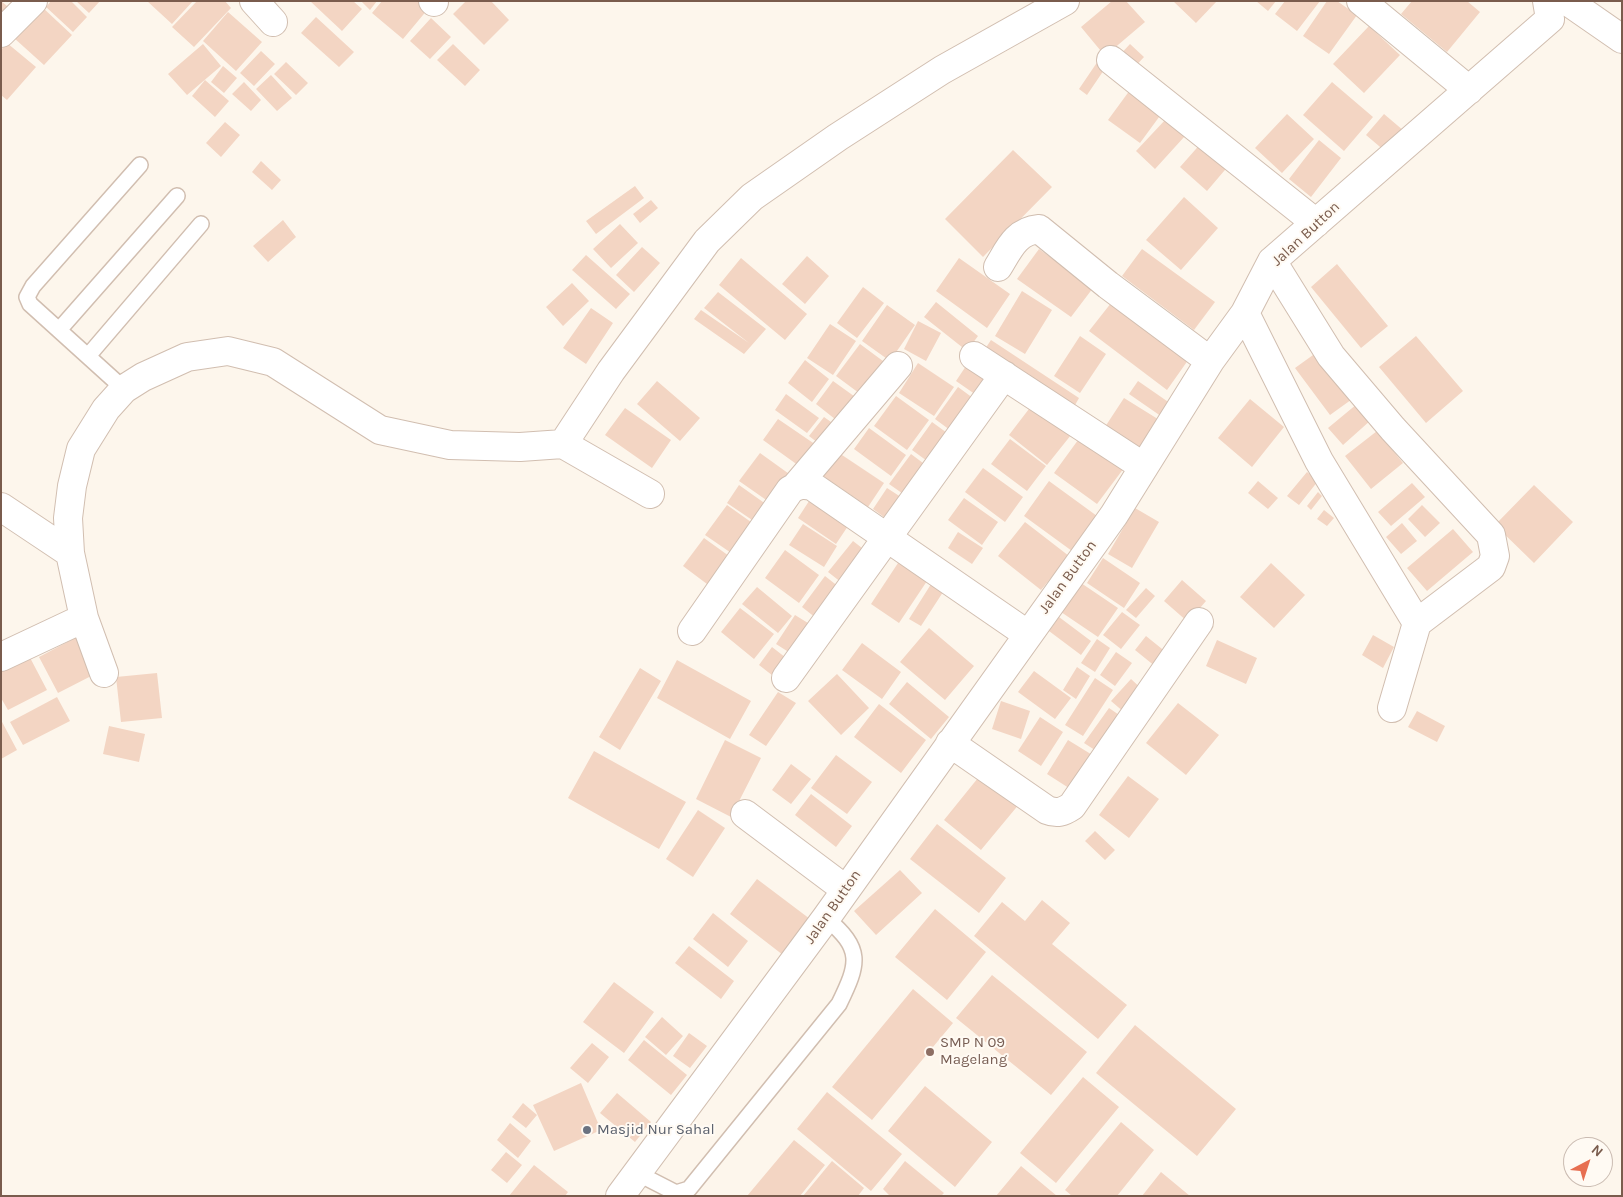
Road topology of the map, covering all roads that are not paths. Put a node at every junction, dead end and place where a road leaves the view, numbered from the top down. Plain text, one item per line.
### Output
1 (33, 1) edge
2 (254, 1) edge
3 (1361, 1) edge
4 (1052, 4) edge
5 (1560, 6) edge
6 (273, 22) dead end
7 (1, 33) edge
8 (1622, 39) edge
9 (1111, 60) dead end
10 (1469, 90) junction
11 (140, 166) dead end
12 (177, 196) dead end
13 (1316, 223) junction
14 (201, 224) dead end
15 (1272, 261) junction
16 (998, 267) dead end
17 (1245, 313) junction
18 (59, 330) junction
19 (88, 356) junction
20 (974, 356) dead end
21 (1210, 361) junction
22 (898, 366) dead end
23 (1004, 375) junction
24 (124, 389) junction
25 (562, 444) junction
26 (1144, 468) junction
27 (797, 485) junction
28 (650, 494) dead end
29 (1, 507) edge
30 (888, 537) junction
31 (70, 553) junction
32 (84, 618) junction
33 (1198, 622) dead end
34 (1417, 623) junction
35 (692, 631) dead end
36 (1027, 634) junction
37 (1, 657) edge
38 (104, 673) dead end
39 (786, 678) dead end
40 (1392, 708) dead end
41 (950, 743) junction
42 (745, 814) dead end
43 (845, 889) junction
44 (826, 918) junction
45 (637, 1173) junction
46 (620, 1196) edge

1 - 7 street
2 - 6 street
3 - 10 street
4 - 25 street
5 - 8 street
5 - 10 street, Jalan Button
9 - 13 street
10 - 13 street, Jalan Button
11 - 18 lane
12 - 18 lane
13 - 15 street, Jalan Button
14 - 19 lane
15 - 17 street, Jalan Button
15 - 34 street
16 - 21 street
17 - 21 street, Jalan Button
17 - 34 street
18 - 19 lane
19 - 24 lane
20 - 23 street
21 - 26 street, Jalan Button
22 - 27 street
23 - 26 street
23 - 30 street
24 - 25 street
24 - 31 street
25 - 28 street
26 - 36 street, Jalan Button
27 - 30 street
27 - 35 street
29 - 31 street
30 - 36 street
30 - 39 street
31 - 32 street
32 - 37 street
32 - 38 street
33 - 41 street
34 - 40 street
36 - 41 street, Jalan Button
41 - 43 street, Jalan Button
42 - 43 street
43 - 44 street, Jalan Button
44 - 45 street, Jalan Button
44 - 45 lane
45 - 46 street, Jalan Button

